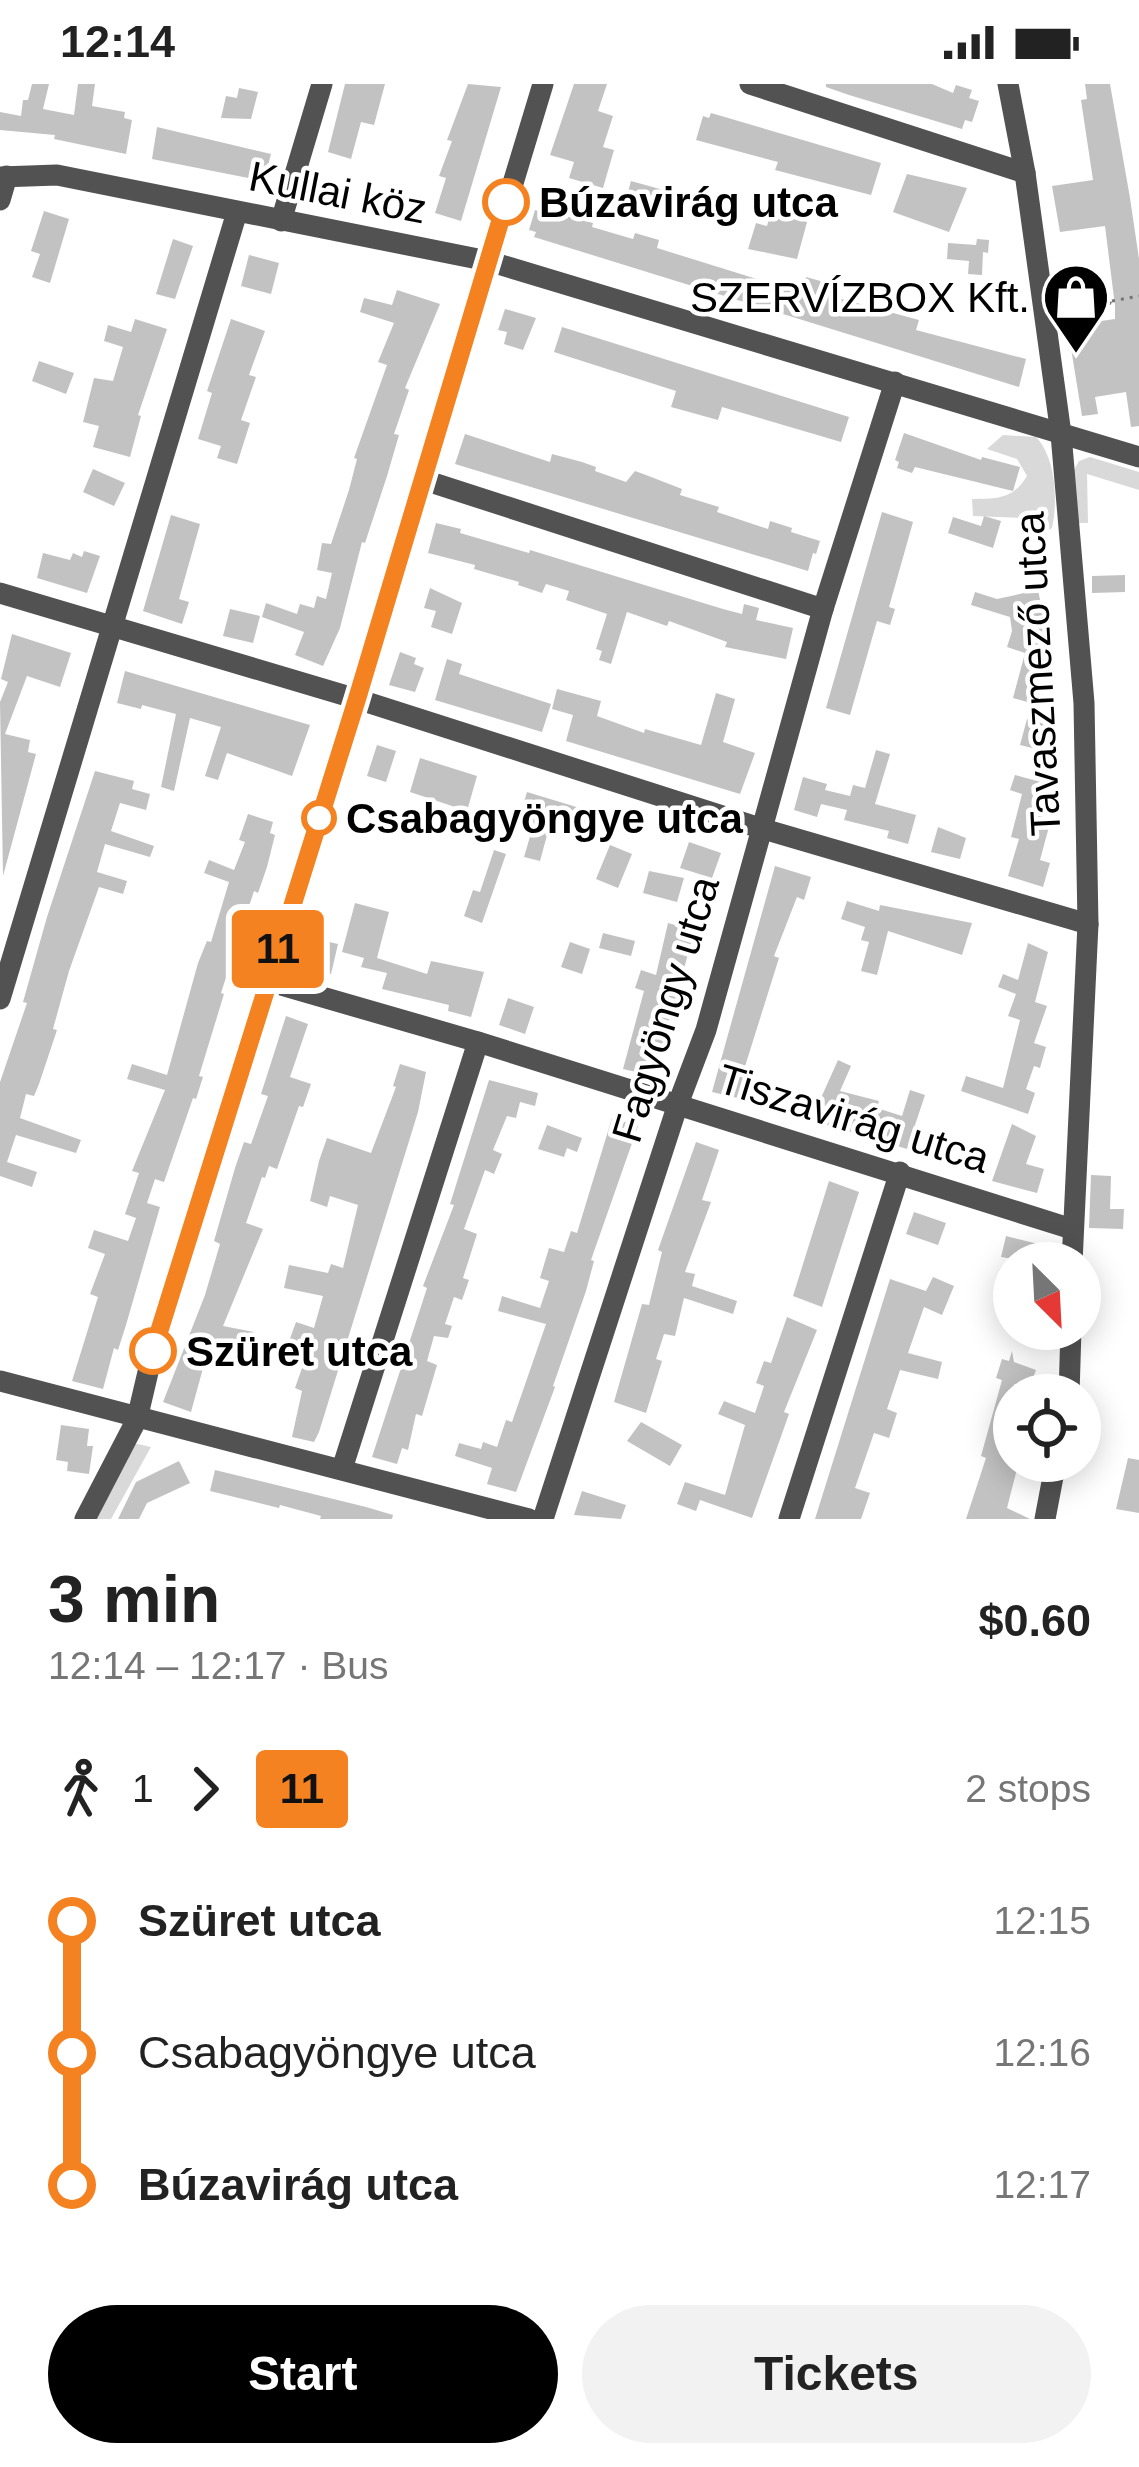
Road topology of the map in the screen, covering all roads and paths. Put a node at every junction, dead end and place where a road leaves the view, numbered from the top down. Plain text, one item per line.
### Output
1 (322, 84) edge
2 (543, 84) edge
3 (750, 84) edge
4 (1008, 84) edge
5 (1025, 173) junction
6 (4, 176) edge
7 (0, 200) edge
8 (237, 212) junction
9 (280, 221) junction
10 (488, 261) junction
11 (1139, 296) edge
12 (1054, 312) dead end
13 (895, 382) junction
14 (1061, 434) junction
15 (1139, 457) edge
16 (421, 479) junction
17 (0, 593) edge
18 (823, 609) junction
19 (110, 628) junction
20 (357, 699) junction
21 (760, 828) junction
22 (1088, 924) junction
23 (267, 981) junction
24 (0, 999) edge
25 (478, 1042) junction
26 (678, 1104) junction
27 (900, 1172) junction
28 (1072, 1228) junction
29 (1072, 1242) edge
30 (0, 1382) edge
31 (137, 1419) junction
32 (341, 1468) junction
33 (1052, 1482) edge
34 (85, 1519) edge
35 (529, 1519) edge
36 (542, 1519) edge
37 (789, 1519) edge
38 (1045, 1519) edge

1 - 9 street
2 - 10 street
3 - 5 street
4 - 5 street, Tavaszmező utca
5 - 14 street, Tavaszmező utca
6 - 7 street
6 - 8 street, Kullai köz
8 - 9 street, Kullai köz
8 - 19 street
9 - 10 street, Kullai köz
10 - 13 street, Kullai köz
10 - 16 street
11 - 12 path
13 - 14 street, Kullai köz
13 - 18 street, Fagyöngy utca
14 - 15 street, Kullai köz
14 - 22 street, Tavaszmező utca
16 - 18 street
16 - 20 street
17 - 19 street
18 - 21 street, Fagyöngy utca
19 - 20 street
19 - 24 street
20 - 21 street
20 - 23 street
21 - 22 street
21 - 26 street, Fagyöngy utca
22 - 28 street, Tavaszmező utca
23 - 25 street, Tiszavirág utca
23 - 31 street
25 - 26 street, Tiszavirág utca
25 - 32 street
26 - 27 street, Tiszavirág utca
26 - 36 street, Fagyöngy utca
27 - 28 street, Tiszavirág utca
27 - 37 street
28 - 29 street, Tavaszmező utca
30 - 31 street
31 - 32 street
31 - 34 street
32 - 35 street
33 - 38 street

